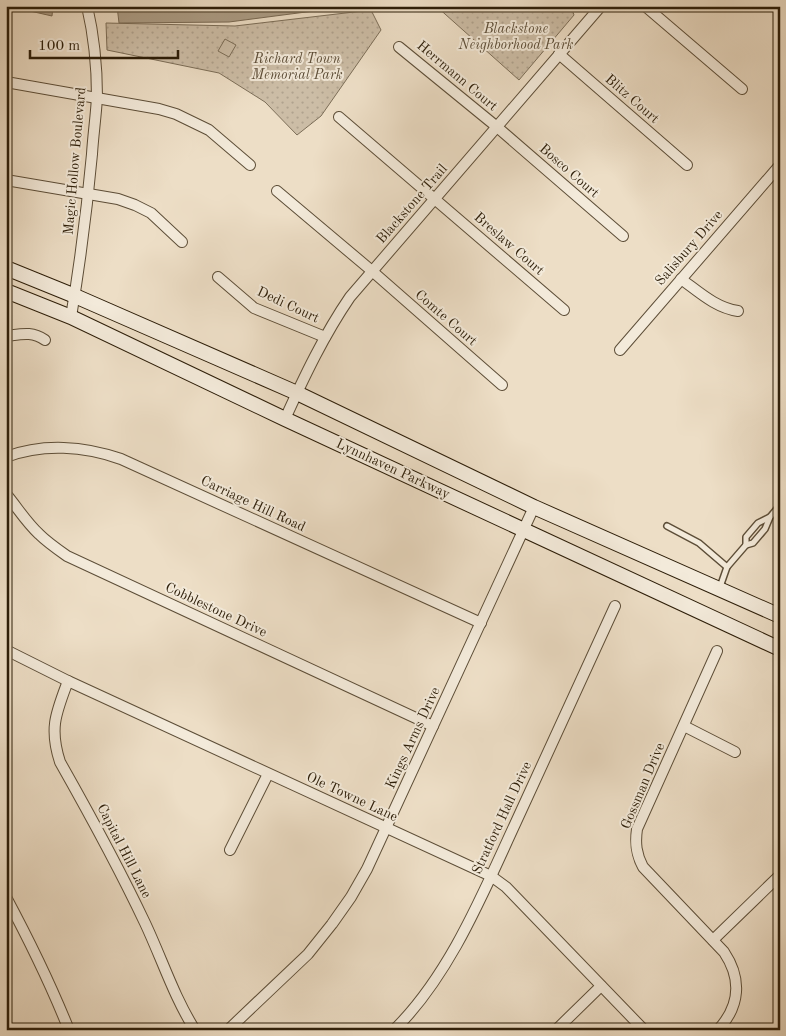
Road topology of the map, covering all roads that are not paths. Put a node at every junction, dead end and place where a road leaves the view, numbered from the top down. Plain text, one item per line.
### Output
1 (87, 6) edge
2 (601, 6) edge
3 (645, 6) edge
4 (399, 47) dead end
5 (559, 54) junction
6 (6, 82) edge
7 (742, 89) dead end
8 (96, 98) junction
9 (339, 118) dead end
10 (497, 128) junction
11 (250, 165) dead end
12 (687, 165) dead end
13 (780, 166) edge
14 (6, 180) edge
15 (277, 191) dead end
16 (89, 194) junction
17 (435, 198) junction
18 (622, 236) dead end
19 (182, 242) dead end
20 (6, 268) edge
21 (372, 271) junction
22 (218, 277) dead end
23 (681, 279) junction
24 (6, 291) edge
25 (75, 296) junction
26 (564, 310) dead end
27 (738, 311) dead end
28 (71, 317) junction
29 (6, 336) edge
30 (325, 338) junction
31 (45, 340) dead end
32 (620, 350) dead end
33 (502, 385) dead end
34 (297, 393) junction
35 (285, 419) junction
36 (6, 457) edge
37 (6, 494) edge
38 (780, 504) edge
39 (534, 506) junction
40 (770, 517) junction
41 (667, 526) dead end
42 (523, 529) junction
43 (746, 545) junction
44 (727, 567) junction
45 (719, 589) junction
46 (616, 606) dead end
47 (780, 616) edge
48 (481, 623) junction
49 (780, 649) edge
50 (6, 650) edge
51 (718, 652) dead end
52 (68, 681) junction
53 (434, 726) junction
54 (684, 726) junction
55 (735, 752) dead end
56 (268, 774) junction
57 (387, 828) junction
58 (230, 850) dead end
59 (780, 874) edge
60 (491, 876) junction
61 (6, 897) edge
62 (713, 940) junction
63 (601, 986) junction
64 (70, 1030) edge
65 (195, 1030) edge
66 (228, 1030) edge
67 (394, 1030) edge
68 (556, 1030) edge
69 (644, 1030) edge
70 (718, 1030) edge

1 - 8 street, Magic Hollow Boulevard
2 - 5 street, Blackstone Trail
3 - 7 street
4 - 10 street, Herrmann Court
5 - 10 street, Blackstone Trail
5 - 12 street, Blitz Court
6 - 8 street
8 - 11 street
8 - 16 street, Magic Hollow Boulevard
9 - 17 street, Breslaw Court
10 - 17 street, Blackstone Trail
10 - 18 street, Bosco Court
13 - 23 street, Salisbury Drive
14 - 16 street
15 - 21 street, Comte Court
16 - 19 street
16 - 25 street, Magic Hollow Boulevard
17 - 21 street, Blackstone Trail
17 - 26 street, Breslaw Court
20 - 25 main road, Lynnhaven Parkway
21 - 30 street, Blackstone Trail
21 - 33 street, Comte Court
22 - 30 street, Dedi Court
23 - 27 street
23 - 32 street, Salisbury Drive
24 - 28 main road, Lynnhaven Parkway
25 - 28 street, Magic Hollow Boulevard
25 - 34 main road, Lynnhaven Parkway
28 - 35 main road, Lynnhaven Parkway
29 - 31 street
30 - 34 street, Blackstone Trail
34 - 35 street, Blackstone Trail
34 - 39 main road, Lynnhaven Parkway
35 - 42 main road, Lynnhaven Parkway
36 - 48 street, Carriage Hill Road
37 - 53 street, Cobblestone Drive
38 - 40 lane
39 - 42 street, Kings Arms Drive
39 - 45 main road, Lynnhaven Parkway
40 - 43 lane
40 - 43 lane
41 - 44 lane
42 - 48 street, Kings Arms Drive
42 - 49 main road, Lynnhaven Parkway
43 - 44 lane
44 - 45 lane
45 - 47 main road, Lynnhaven Parkway
46 - 60 street, Stratford Hall Drive
48 - 53 street, Kings Arms Drive
50 - 52 street, Ole Towne Lane
51 - 54 street, Gossman Drive
52 - 56 street, Ole Towne Lane
52 - 65 street, Capital Hill Lane
53 - 57 street, Kings Arms Drive
54 - 55 street
54 - 62 street, Gossman Drive
56 - 57 street, Ole Towne Lane
56 - 58 street
57 - 60 street, Ole Towne Lane
57 - 66 street, Kings Arms Drive
59 - 62 street
60 - 63 street, Ole Towne Lane
60 - 67 street, Stratford Hall Drive
61 - 64 street
62 - 70 street, Gossman Drive
63 - 68 street
63 - 69 street, Ole Towne Lane

